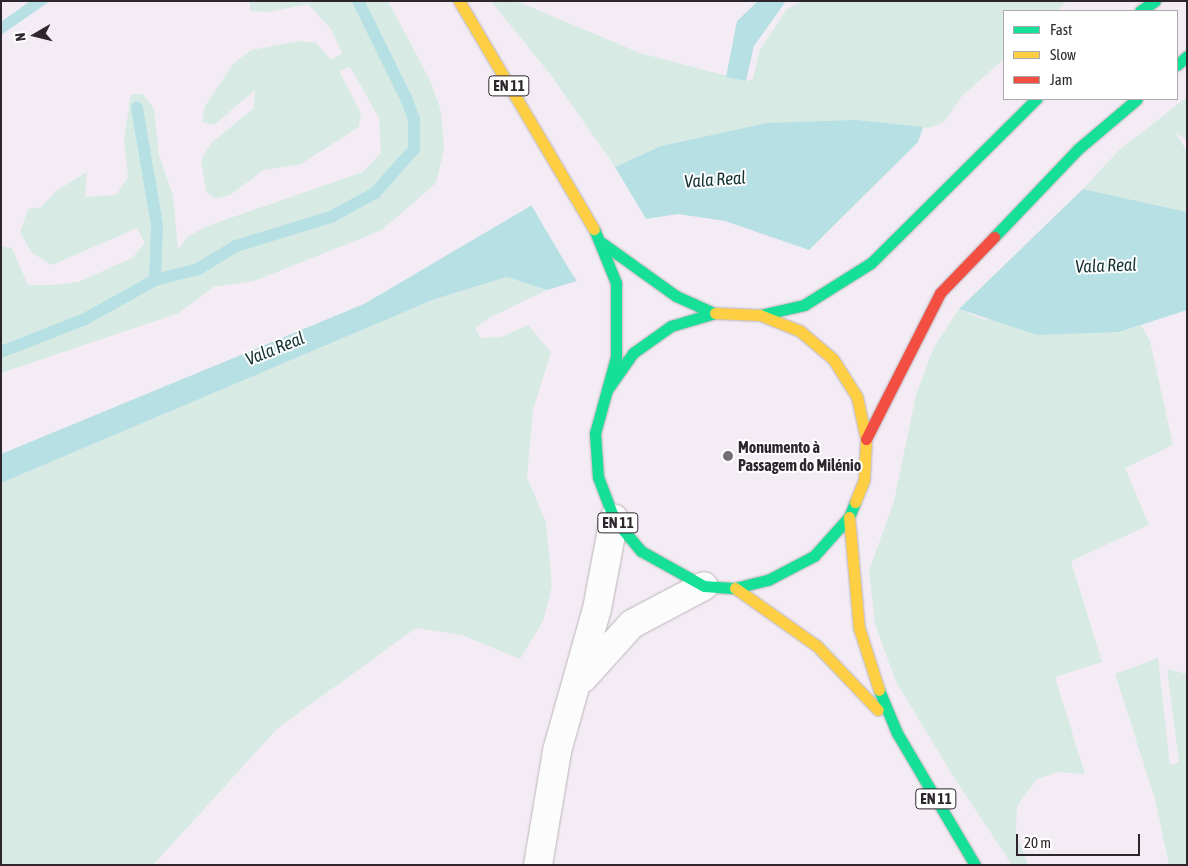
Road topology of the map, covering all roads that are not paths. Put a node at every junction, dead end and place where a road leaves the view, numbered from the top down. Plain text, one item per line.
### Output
1 (459, 1) edge
2 (1155, 1) edge
3 (1142, 10) edge
4 (1035, 100) edge
5 (1136, 100) edge
6 (602, 243) junction
7 (714, 313) junction
8 (760, 315) junction
9 (607, 390) junction
10 (866, 439) junction
11 (848, 517) junction
12 (614, 519) junction
13 (704, 586) junction
14 (735, 588) junction
15 (571, 696) junction
16 (897, 733) junction
17 (538, 865) edge
18 (975, 865) edge

1 - 6 main road, EN 11
2 - 3 main road
4 - 8 main road
5 - 10 main road
6 - 7 main road, EN 11
6 - 9 main road, EN 11
7 - 8 main road, EN 11
7 - 9 main road, EN 11
8 - 10 main road, EN 11
9 - 12 main road, EN 11
10 - 11 main road, EN 11
11 - 14 main road, EN 11
11 - 16 main road, EN 11
12 - 13 main road, EN 11
12 - 15 street
13 - 14 main road, EN 11
13 - 15 street
14 - 16 main road, EN 11
15 - 17 street
16 - 18 main road, EN 11

